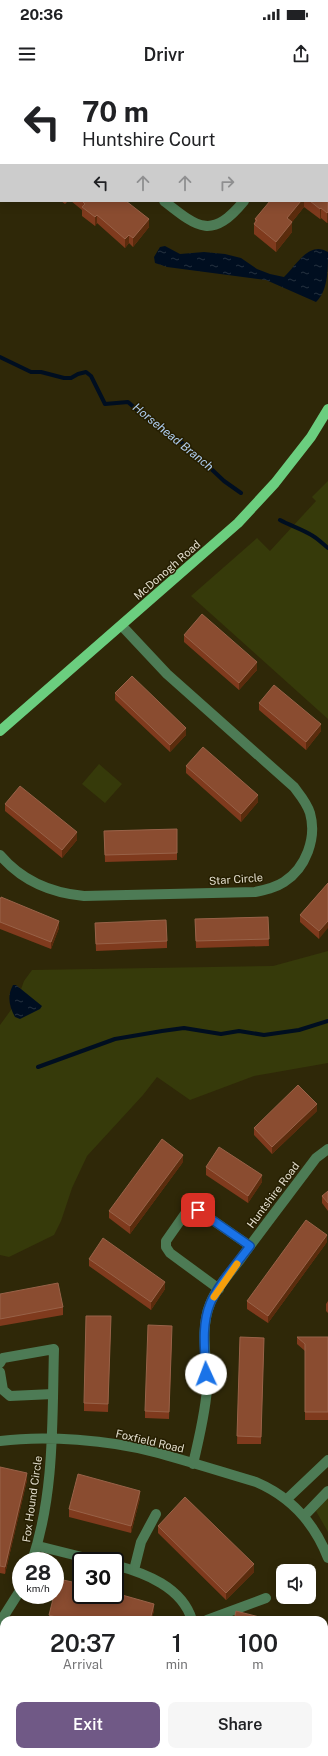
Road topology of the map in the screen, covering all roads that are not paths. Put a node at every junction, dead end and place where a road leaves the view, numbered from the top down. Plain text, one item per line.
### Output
1 (165, 202) edge
2 (243, 202) edge
3 (328, 409) edge
4 (325, 417) edge
5 (122, 626) junction
6 (0, 731) edge
7 (0, 855) edge
8 (328, 1149) edge
9 (250, 1246) junction
10 (219, 1289) junction
11 (0, 1363) edge
12 (0, 1372) edge
13 (52, 1394) junction
14 (52, 1440) junction
15 (0, 1441) edge
16 (328, 1460) edge
17 (193, 1464) junction
18 (328, 1491) edge
19 (287, 1499) junction
20 (156, 1514) dead end
21 (304, 1516) junction
22 (38, 1546) junction
23 (36, 1552) edge
24 (72, 1554) edge
25 (328, 1558) edge
26 (124, 1567) edge
27 (134, 1570) junction
28 (266, 1598) dead end
29 (12, 1603) edge
30 (4, 1616) edge
31 (190, 1616) edge
32 (218, 1616) edge

1 - 2 street
3 - 4 main road, McDonogh Road
4 - 5 main road, McDonogh Road
5 - 6 main road, McDonogh Road
5 - 7 street, Star Circle
8 - 9 street, Huntshire Road
9 - 10 street, Huntshire Road
9 - 10 street
10 - 17 street, Huntshire Road
11 - 13 street, Fox Hound Circle
12 - 13 street
13 - 14 street, Fox Hound Circle
14 - 15 street, Foxfield Road
14 - 17 street, Foxfield Road
14 - 22 street, Fox Hound Circle
16 - 19 street
17 - 19 street, Foxfield Road
18 - 21 street
19 - 21 street, Foxfield Road
20 - 27 street
21 - 25 street, Foxfield Road
22 - 23 street, Fox Hound Circle
22 - 24 street
26 - 27 street
27 - 31 street
28 - 32 street
29 - 30 street

